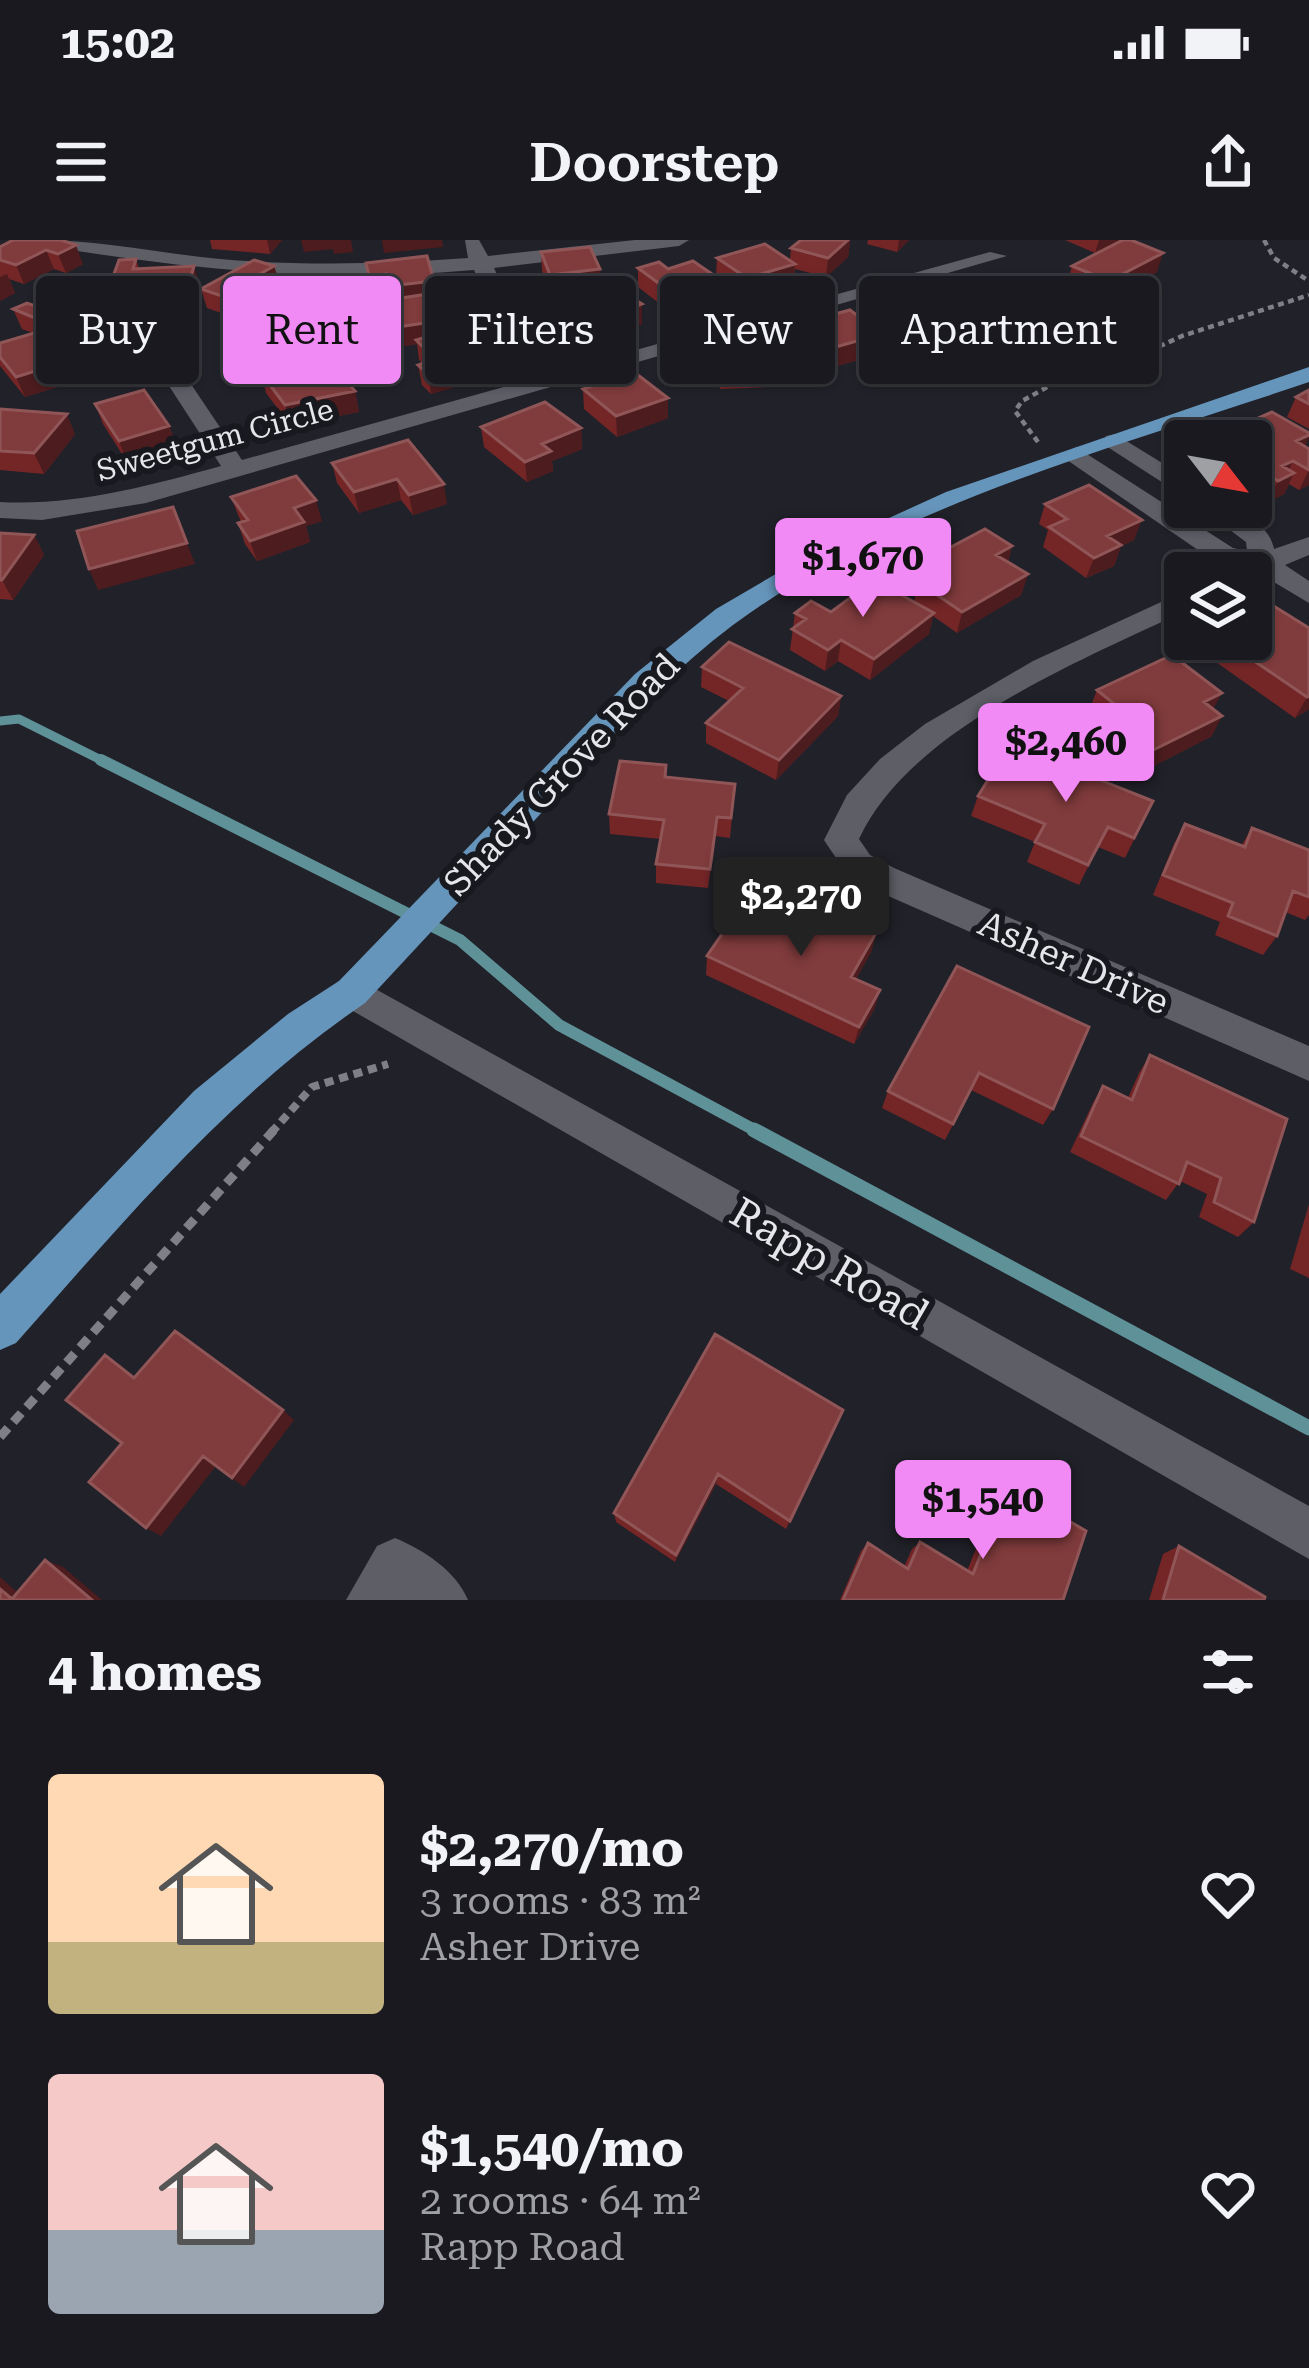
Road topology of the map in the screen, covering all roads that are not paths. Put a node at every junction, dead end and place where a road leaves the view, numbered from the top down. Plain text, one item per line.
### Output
1 (47, 240) edge
2 (680, 240) edge
3 (475, 251) edge
4 (997, 256) dead end
5 (636, 355) edge
6 (1309, 374) edge
7 (179, 384) edge
8 (532, 384) edge
9 (1115, 441) junction
10 (1067, 458) junction
11 (235, 468) junction
12 (1164, 475) edge
13 (0, 510) edge
14 (1242, 528) edge
15 (1309, 545) edge
16 (1219, 552) edge
17 (1256, 552) edge
18 (1272, 560) edge
19 (1272, 577) edge
20 (1309, 594) edge
21 (1164, 610) edge
22 (352, 992) junction
23 (1309, 1064) edge
24 (0, 1327) edge
25 (1309, 1534) edge
26 (383, 1582) edge
27 (442, 1600) edge

1 - 3 street
2 - 3 street
4 - 5 street, Sweetgum Circle
6 - 9 main road, Shady Grove Road
7 - 11 street
8 - 11 street, Sweetgum Circle
9 - 10 main road, Shady Grove Road
9 - 12 street
10 - 16 street
10 - 22 main road, Shady Grove Road
11 - 13 street, Sweetgum Circle
14 - 17 street
15 - 18 street
19 - 20 street
21 - 23 street, Asher Drive
22 - 24 main road, Shady Grove Road
22 - 25 street, Rapp Road
26 - 27 street

